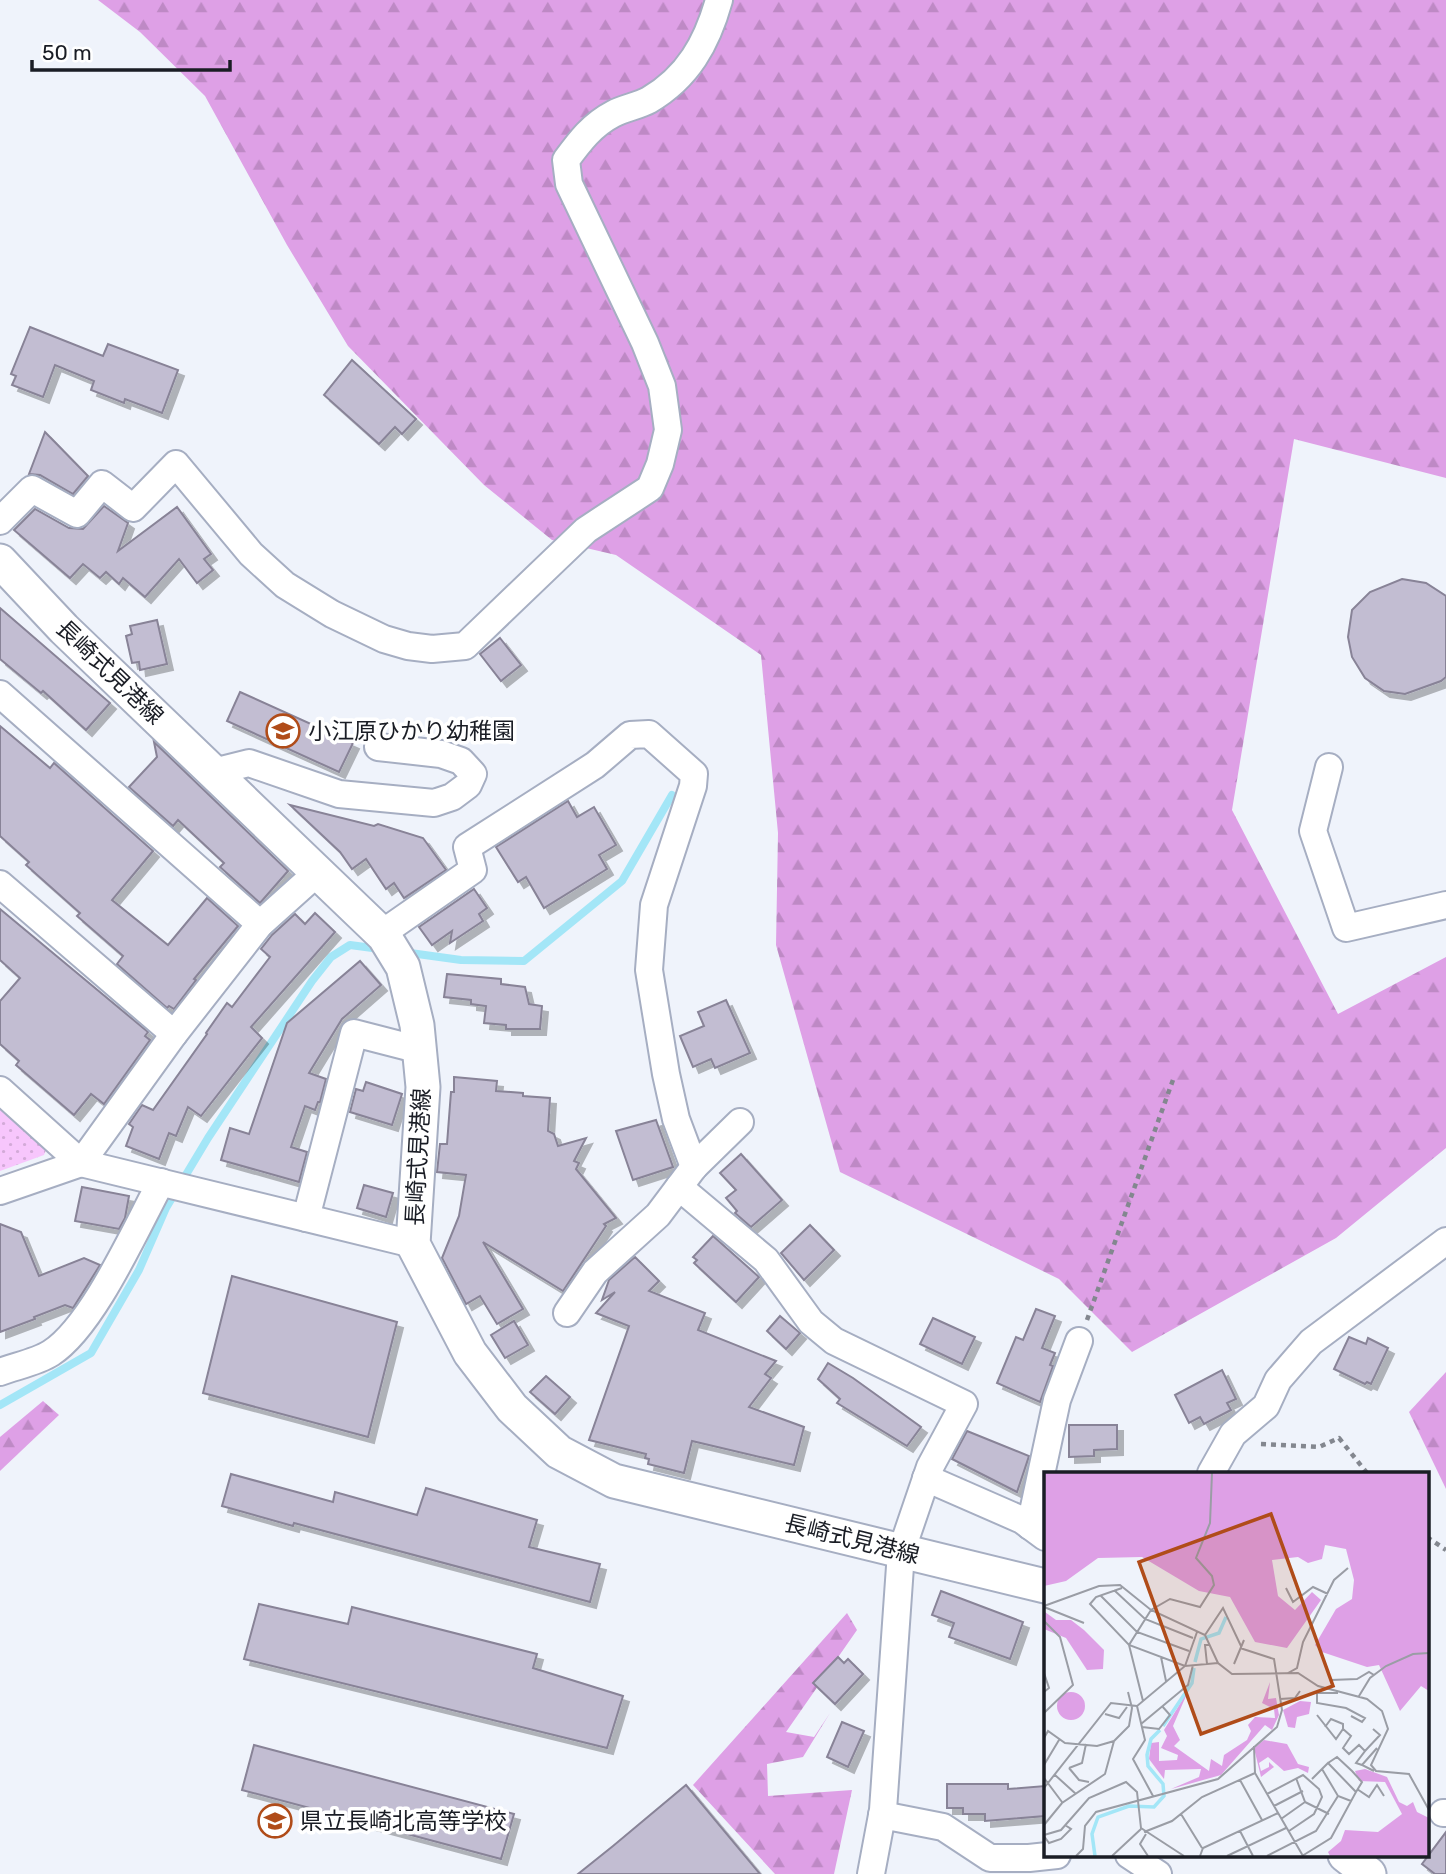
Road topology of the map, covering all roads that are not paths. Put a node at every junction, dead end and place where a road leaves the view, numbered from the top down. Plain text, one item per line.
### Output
1 (719, 0) edge
2 (0, 522) edge
3 (0, 561) edge
4 (0, 694) edge
5 (378, 747) dead end
6 (1329, 767) dead end
7 (214, 772) junction
8 (318, 872) junction
9 (0, 884) edge
10 (1446, 905) edge
11 (260, 924) junction
12 (382, 935) junction
13 (174, 1034) junction
14 (419, 1051) junction
15 (0, 1090) edge
16 (740, 1122) dead end
17 (81, 1163) junction
18 (687, 1177) junction
19 (161, 1182) junction
20 (0, 1191) edge
21 (306, 1218) junction
22 (1446, 1241) edge
23 (413, 1244) junction
24 (566, 1312) dead end
25 (1079, 1341) road end
26 (0, 1371) edge
27 (1212, 1471) edge
28 (1047, 1472) edge
29 (926, 1478) junction
30 (1044, 1490) edge
31 (1038, 1532) edge
32 (901, 1552) junction
33 (1044, 1586) edge
34 (882, 1815) junction
35 (1047, 1856) edge
36 (1131, 1856) edge
37 (1346, 1856) edge
38 (871, 1874) edge
39 (1158, 1874) edge
40 (1369, 1874) edge

1 - 2 street
3 - 7 main road, 長崎式見港線
4 - 11 street
5 - 7 street
6 - 10 street
7 - 8 main road, 長崎式見港線
8 - 11 street
8 - 12 main road, 長崎式見港線
9 - 13 street
11 - 13 street
12 - 14 main road, 長崎式見港線
12 - 18 street
13 - 17 street
14 - 21 street
14 - 23 main road, 長崎式見港線
15 - 17 street
16 - 18 street
17 - 19 street
17 - 20 street
18 - 24 street
18 - 29 street
19 - 21 street
19 - 26 street
21 - 23 street
22 - 27 street
23 - 32 main road, 長崎式見港線
25 - 28 street
29 - 31 street
29 - 32 street
30 - 31 street
32 - 33 main road, 長崎式見港線
32 - 34 street
34 - 35 street
34 - 38 street
36 - 39 street
37 - 40 main road

